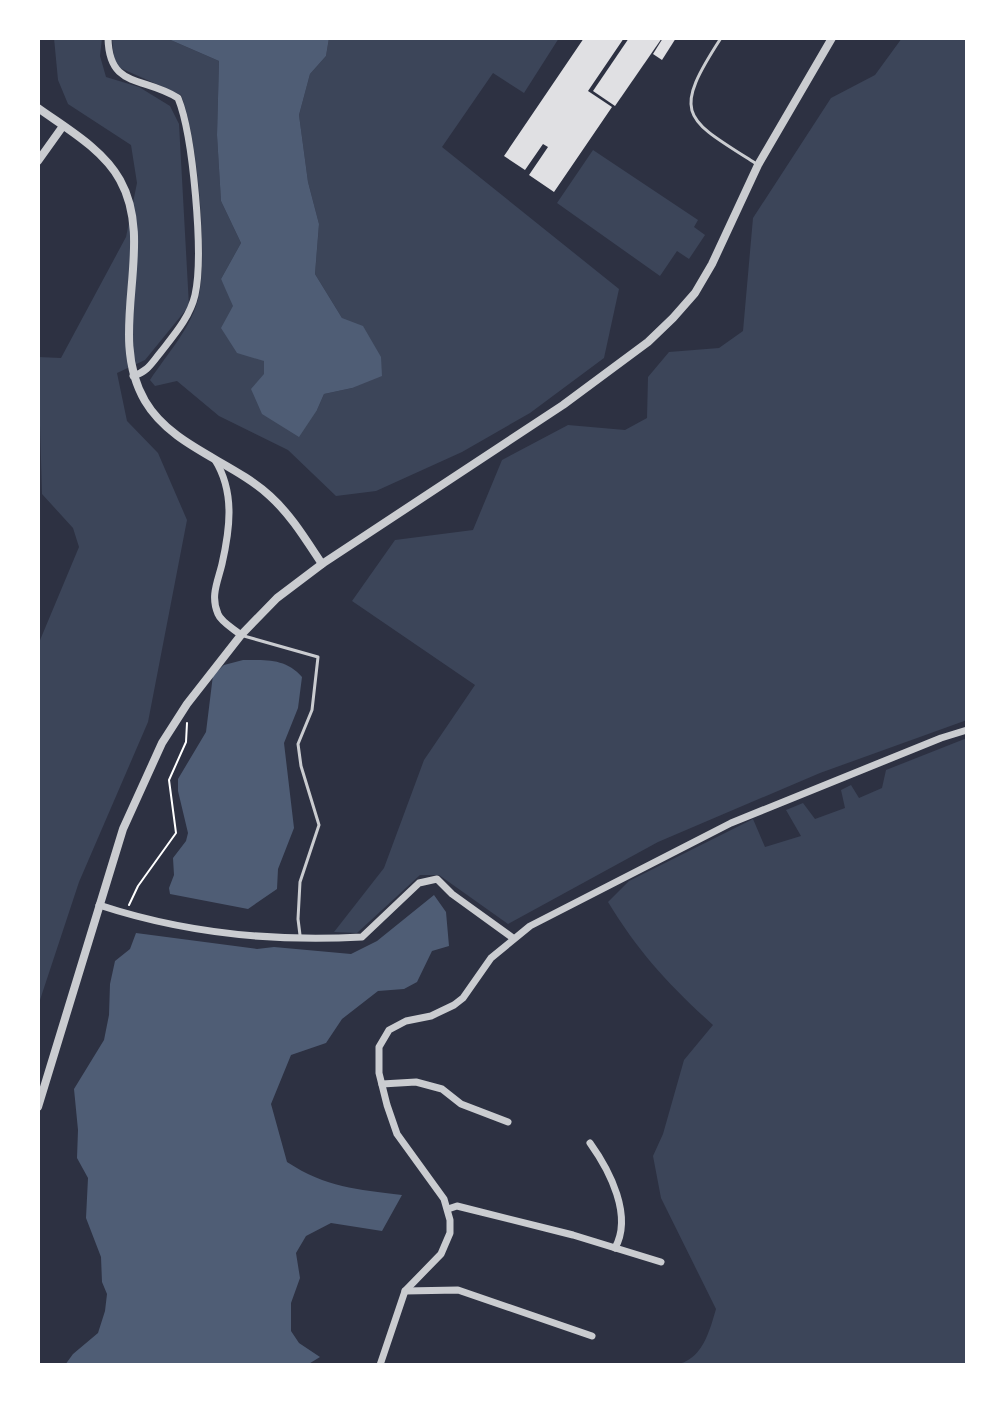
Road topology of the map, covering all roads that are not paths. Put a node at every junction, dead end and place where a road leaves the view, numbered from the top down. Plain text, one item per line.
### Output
1 (108, 38) edge
2 (721, 38) edge
3 (832, 38) edge
4 (38, 108) edge
5 (63, 126) junction
6 (38, 161) edge
7 (758, 165) junction
8 (133, 376) junction
9 (213, 458) junction
10 (322, 564) junction
11 (241, 635) junction
12 (967, 730) edge
13 (99, 905) junction
14 (513, 938) junction
15 (301, 939) junction
16 (382, 1084) junction
17 (38, 1107) edge
18 (508, 1122) dead end
19 (590, 1143) dead end
20 (448, 1209) junction
21 (615, 1248) junction
22 (661, 1262) dead end
23 (405, 1291) junction
24 (592, 1336) dead end
25 (383, 1364) edge

1 - 8 street
2 - 7 lane
3 - 7 street
4 - 5 street
5 - 6 street
5 - 8 street
7 - 10 street
8 - 9 street
9 - 10 street
9 - 11 street
10 - 11 street
11 - 13 street
11 - 15 lane
12 - 14 street
13 - 15 street
13 - 17 street
14 - 15 street
14 - 16 street
16 - 18 street
16 - 20 street
19 - 21 street
20 - 21 street
20 - 23 street
21 - 22 street
23 - 24 street
23 - 25 street

